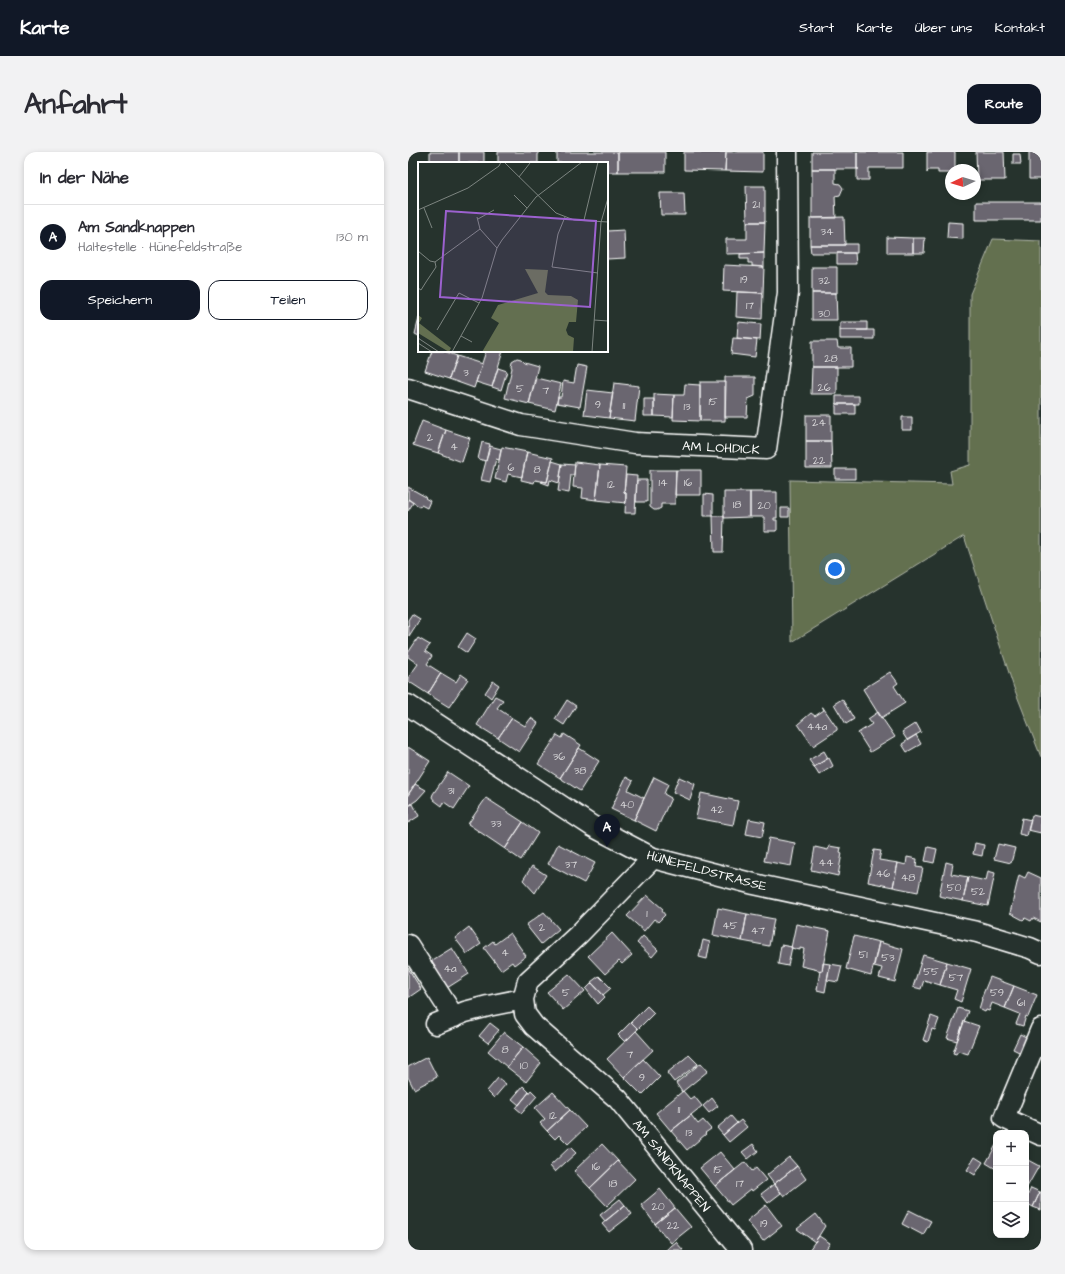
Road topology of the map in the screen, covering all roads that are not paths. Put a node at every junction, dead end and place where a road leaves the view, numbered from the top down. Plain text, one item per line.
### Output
1 (787, 152) edge
2 (408, 388) edge
3 (408, 705) edge
4 (653, 858) junction
5 (408, 945) edge
6 (1041, 953) edge
7 (523, 999) junction
8 (1041, 1029) edge
9 (1041, 1135) edge
10 (741, 1250) edge

1 - 2 street, AM LOHDICK
3 - 4 street, HÜNEFELDSTRASSE
4 - 6 street, HÜNEFELDSTRASSE
4 - 7 street
5 - 7 street
7 - 10 street, AM SANDKNAPPEN
8 - 9 street

